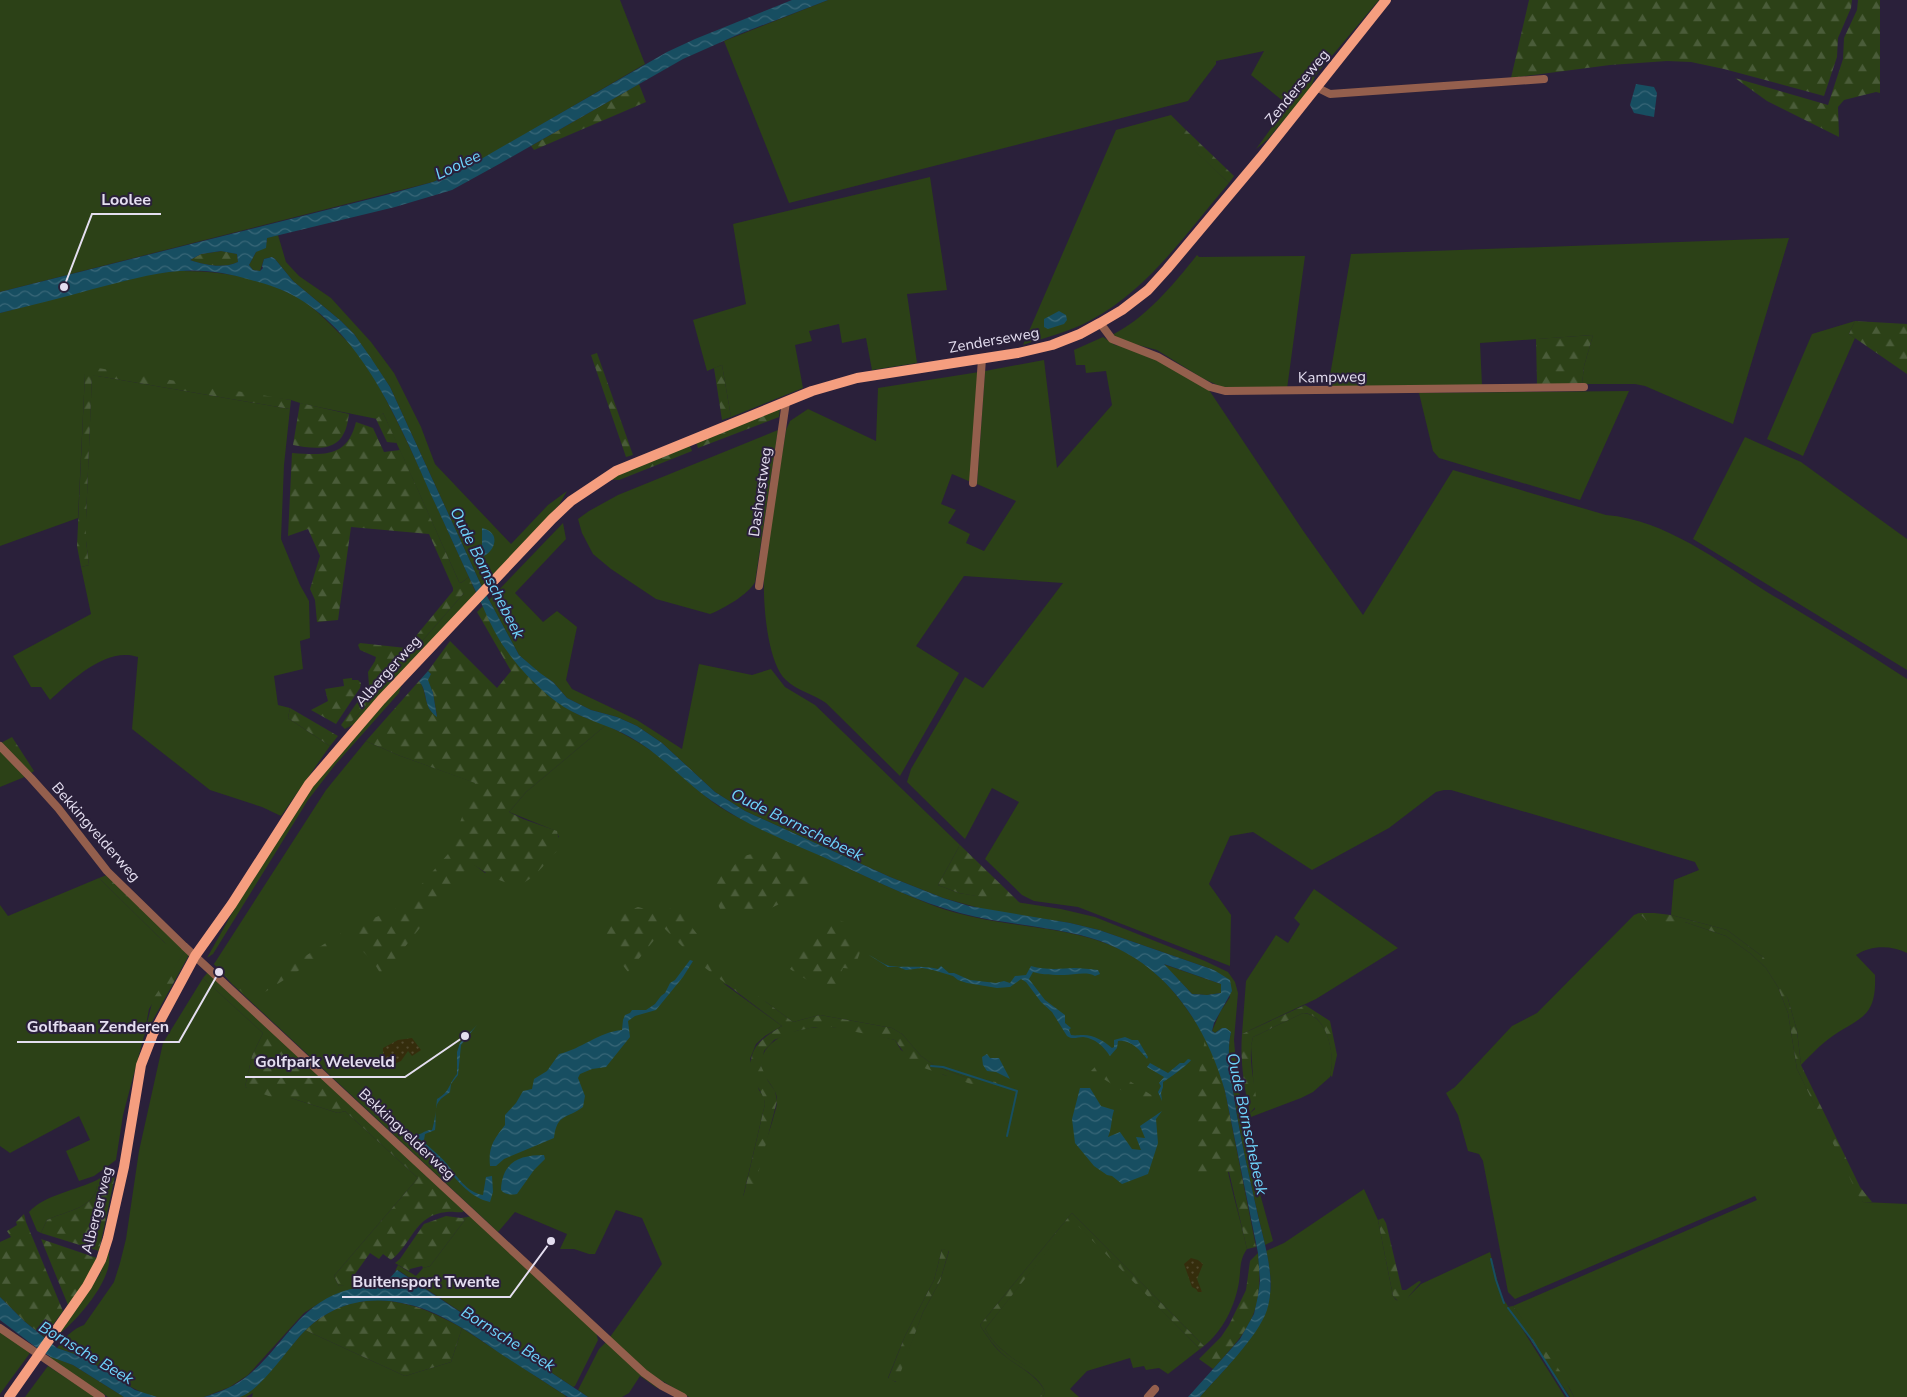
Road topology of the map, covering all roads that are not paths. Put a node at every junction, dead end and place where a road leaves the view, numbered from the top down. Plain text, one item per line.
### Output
1 (1386, 0) edge
2 (1544, 79) dead end
3 (1316, 87) junction
4 (1100, 324) junction
5 (982, 359) junction
6 (1584, 388) dead end
7 (786, 402) junction
8 (596, 483) joint
9 (973, 483) dead end
10 (760, 586) dead end
11 (0, 746) edge
12 (198, 959) junction
13 (0, 1328) edge
14 (40, 1353) junction
15 (1155, 1389) dead end
16 (9, 1397) edge
17 (101, 1397) edge
18 (683, 1397) edge
19 (1148, 1397) edge

1 - 3 main road, Zenderseweg
2 - 3 street
3 - 4 main road, Zenderseweg
4 - 5 main road, Zenderseweg
4 - 6 street, Kampweg
5 - 7 main road, Zenderseweg
5 - 9 street
7 - 8 main road, Zenderseweg
7 - 10 street, Dashorstweg
8 - 12 main road, Albergerweg
11 - 12 street, Bekkingvelderweg
12 - 14 main road, Albergerweg
12 - 18 street, Bekkingvelderweg
13 - 14 street
14 - 16 main road, Albergerweg
14 - 17 street
15 - 19 street

